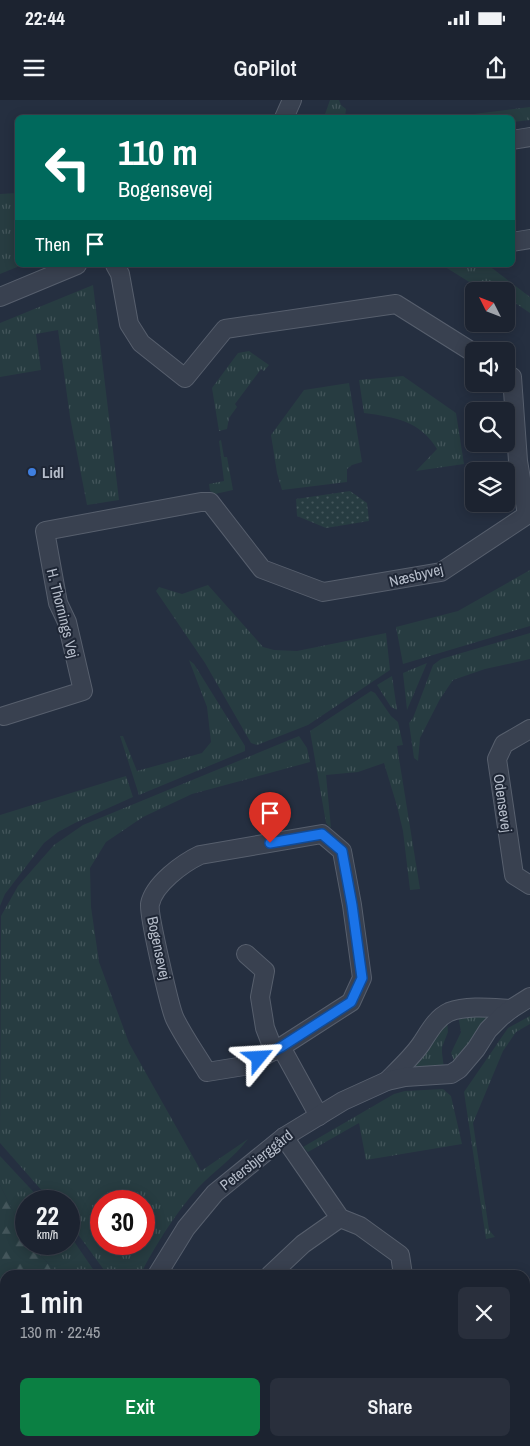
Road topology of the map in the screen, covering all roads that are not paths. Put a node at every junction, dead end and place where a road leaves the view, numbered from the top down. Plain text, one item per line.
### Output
1 (292, 100) edge
2 (285, 115) edge
3 (530, 137) edge
4 (515, 140) edge
5 (530, 239) edge
6 (515, 242) edge
7 (72, 267) edge
8 (116, 267) edge
9 (0, 297) edge
10 (465, 347) edge
11 (513, 392) edge
12 (210, 502) joint
13 (4, 716) dead end
14 (530, 728) edge
15 (530, 885) edge
16 (246, 954) dead end
17 (530, 998) edge
18 (511, 1008) junction
19 (278, 1049) junction
20 (387, 1081) junction
21 (319, 1116) junction
22 (284, 1137) junction
23 (340, 1218) junction
24 (160, 1270) edge
25 (275, 1270) edge
26 (402, 1270) edge

1 - 2 street
3 - 4 street
5 - 6 street
7 - 9 street
8 - 10 street
11 - 12 street, Næsbyvej
12 - 13 street, H. Thornings Vej
14 - 15 street, Odensevej
16 - 19 street
17 - 18 street, Petersbjerggård
18 - 20 street, Petersbjerggård
18 - 20 street, Petersbjerggård
19 - 19 street, Bogensevej
19 - 21 street
20 - 21 street, Petersbjerggård
21 - 22 street, Petersbjerggård
22 - 23 street
22 - 24 street, Petersbjerggård
23 - 25 street
23 - 26 street

